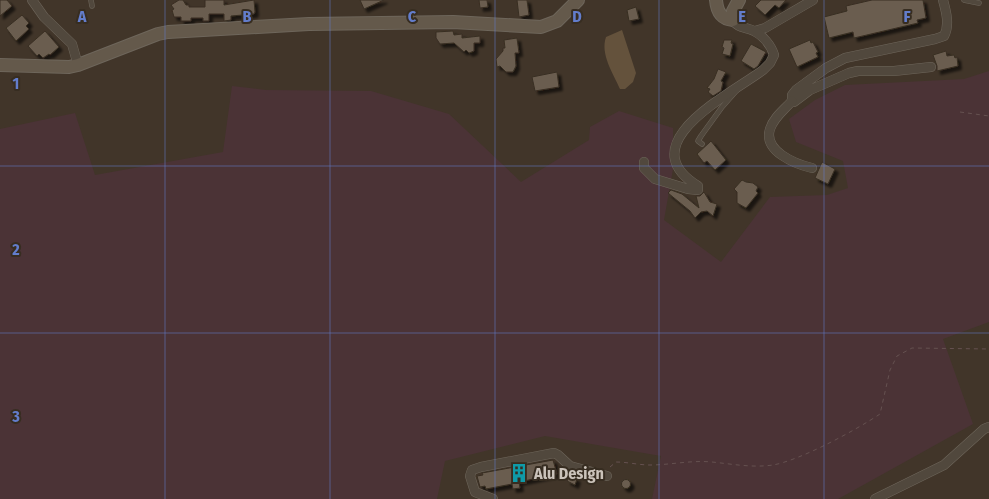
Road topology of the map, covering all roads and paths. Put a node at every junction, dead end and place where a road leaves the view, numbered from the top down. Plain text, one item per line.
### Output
1 (32, 0) edge
2 (91, 0) edge
3 (578, 0) edge
4 (716, 0) edge
5 (739, 0) edge
6 (943, 0) edge
7 (964, 0) edge
8 (813, 1) edge
9 (979, 3) dead end
10 (92, 6) dead end
11 (733, 20) junction
12 (755, 31) junction
13 (0, 65) edge
14 (78, 65) junction
15 (931, 67) dead end
16 (740, 85) junction
17 (792, 101) junction
18 (960, 112) dead end
19 (989, 116) edge
20 (702, 144) dead end
21 (644, 162) dead end
22 (812, 168) dead end
23 (989, 349) edge
24 (989, 427) edge
25 (607, 476) joint
26 (493, 499) edge
27 (875, 499) edge

1 - 14 street
2 - 10 lane
3 - 14 street
4 - 11 street
5 - 11 street
6 - 17 street
7 - 9 lane
8 - 12 street
11 - 12 street
12 - 16 street
13 - 14 street
15 - 17 street
16 - 20 lane
16 - 21 street
17 - 22 street
18 - 19 path
23 - 25 path
24 - 27 street
25 - 26 street

